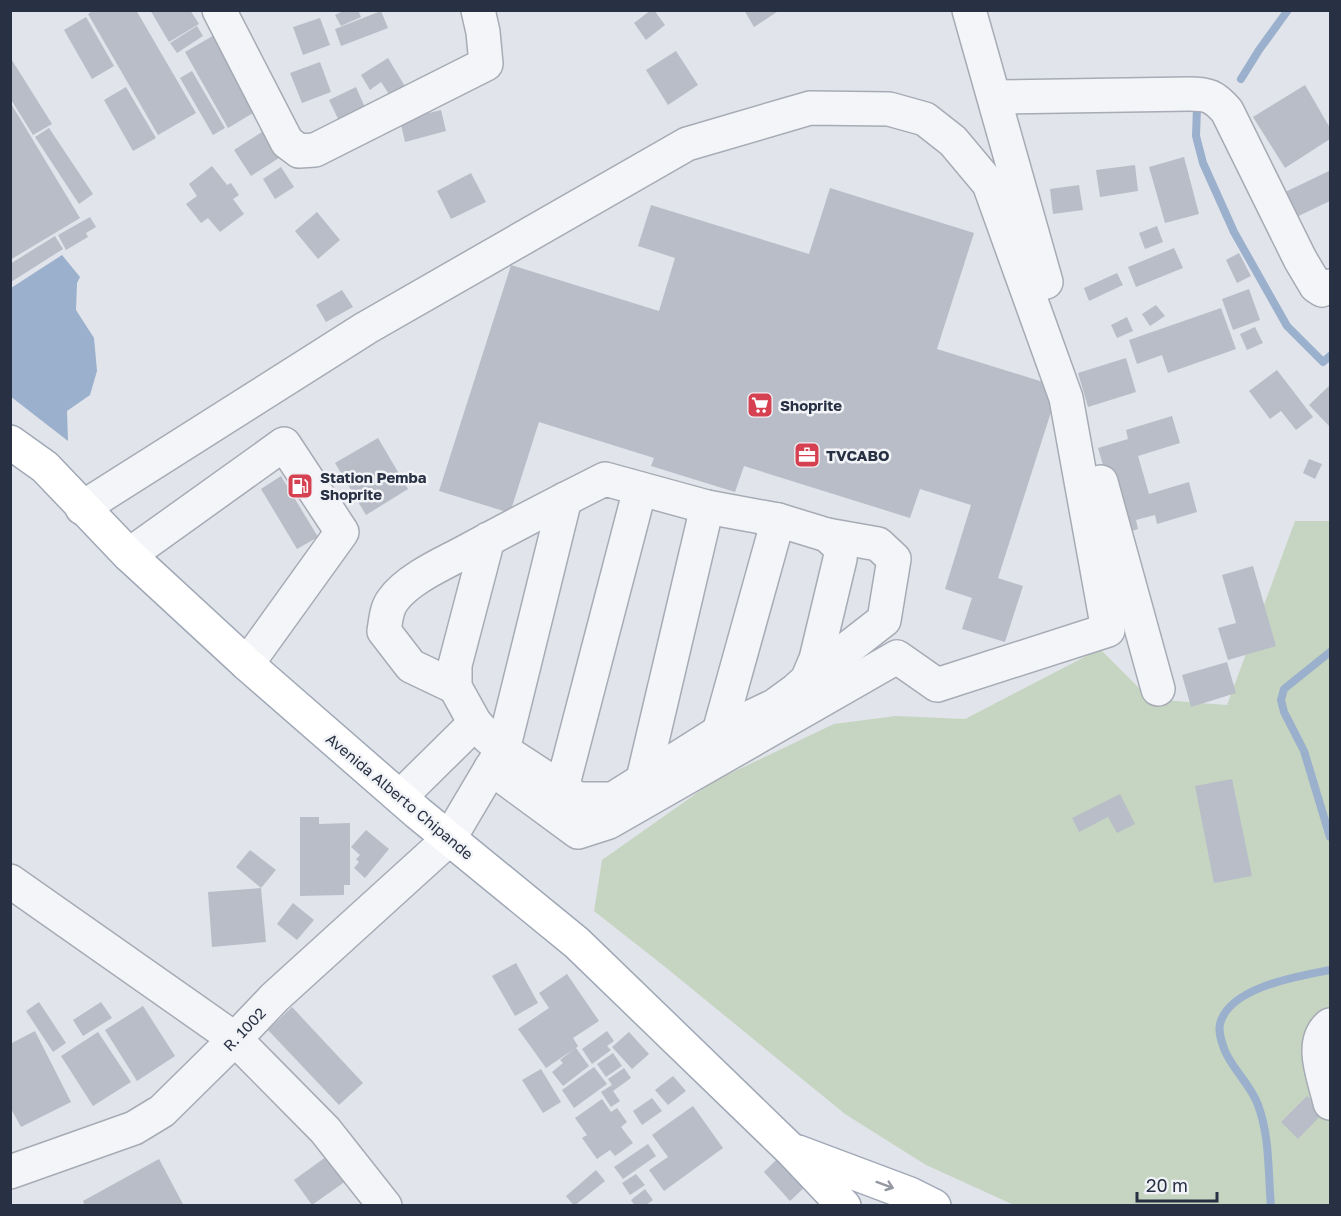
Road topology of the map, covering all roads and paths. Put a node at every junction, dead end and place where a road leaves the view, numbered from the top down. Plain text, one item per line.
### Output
1 (219, 10) edge
2 (478, 10) edge
3 (969, 10) edge
4 (995, 97) junction
5 (1330, 286) edge
6 (10, 442) edge
7 (640, 489) junction
8 (565, 499) junction
9 (708, 507) junction
10 (82, 508) junction
11 (778, 520) junction
12 (827, 535) junction
13 (488, 539) junction
14 (129, 555) junction
15 (247, 664) junction
16 (807, 680) junction
17 (455, 687) junction
18 (1158, 689) dead end
19 (475, 723) junction
20 (719, 732) junction
21 (497, 759) junction
22 (643, 779) junction
23 (562, 788) junction
24 (400, 798) junction
25 (449, 839) junction
26 (10, 881) edge
27 (1330, 1025) edge
28 (235, 1040) junction
29 (1330, 1103) edge
30 (791, 1149) junction
31 (10, 1172) edge
32 (385, 1206) edge
33 (844, 1206) edge
34 (870, 1206) edge
35 (934, 1206) edge

1 - 2 street
3 - 4 street
4 - 5 street
4 - 18 street
6 - 10 main road, Avenida Alberto Chipande
7 - 8 street
7 - 9 street
7 - 23 street
8 - 13 street
8 - 21 street, R. 1002
9 - 11 street
9 - 22 street
10 - 14 main road, Avenida Alberto Chipande
10 - 21 street
11 - 12 street
11 - 20 street
12 - 16 street
12 - 16 street
13 - 17 street
13 - 17 street
14 - 15 main road, Avenida Alberto Chipande
14 - 15 street
15 - 24 main road, Avenida Alberto Chipande
16 - 20 street
17 - 19 street
19 - 21 street
19 - 24 street
20 - 22 street
21 - 23 street
21 - 25 street, R. 1002
22 - 23 street
24 - 25 main road, Avenida Alberto Chipande
25 - 28 street, R. 1002
25 - 30 main road, Avenida Alberto Chipande
26 - 28 street
27 - 29 street
28 - 31 street, R. 1002
28 - 32 street
30 - 33 main road
30 - 34 main road
30 -> 35 main road

